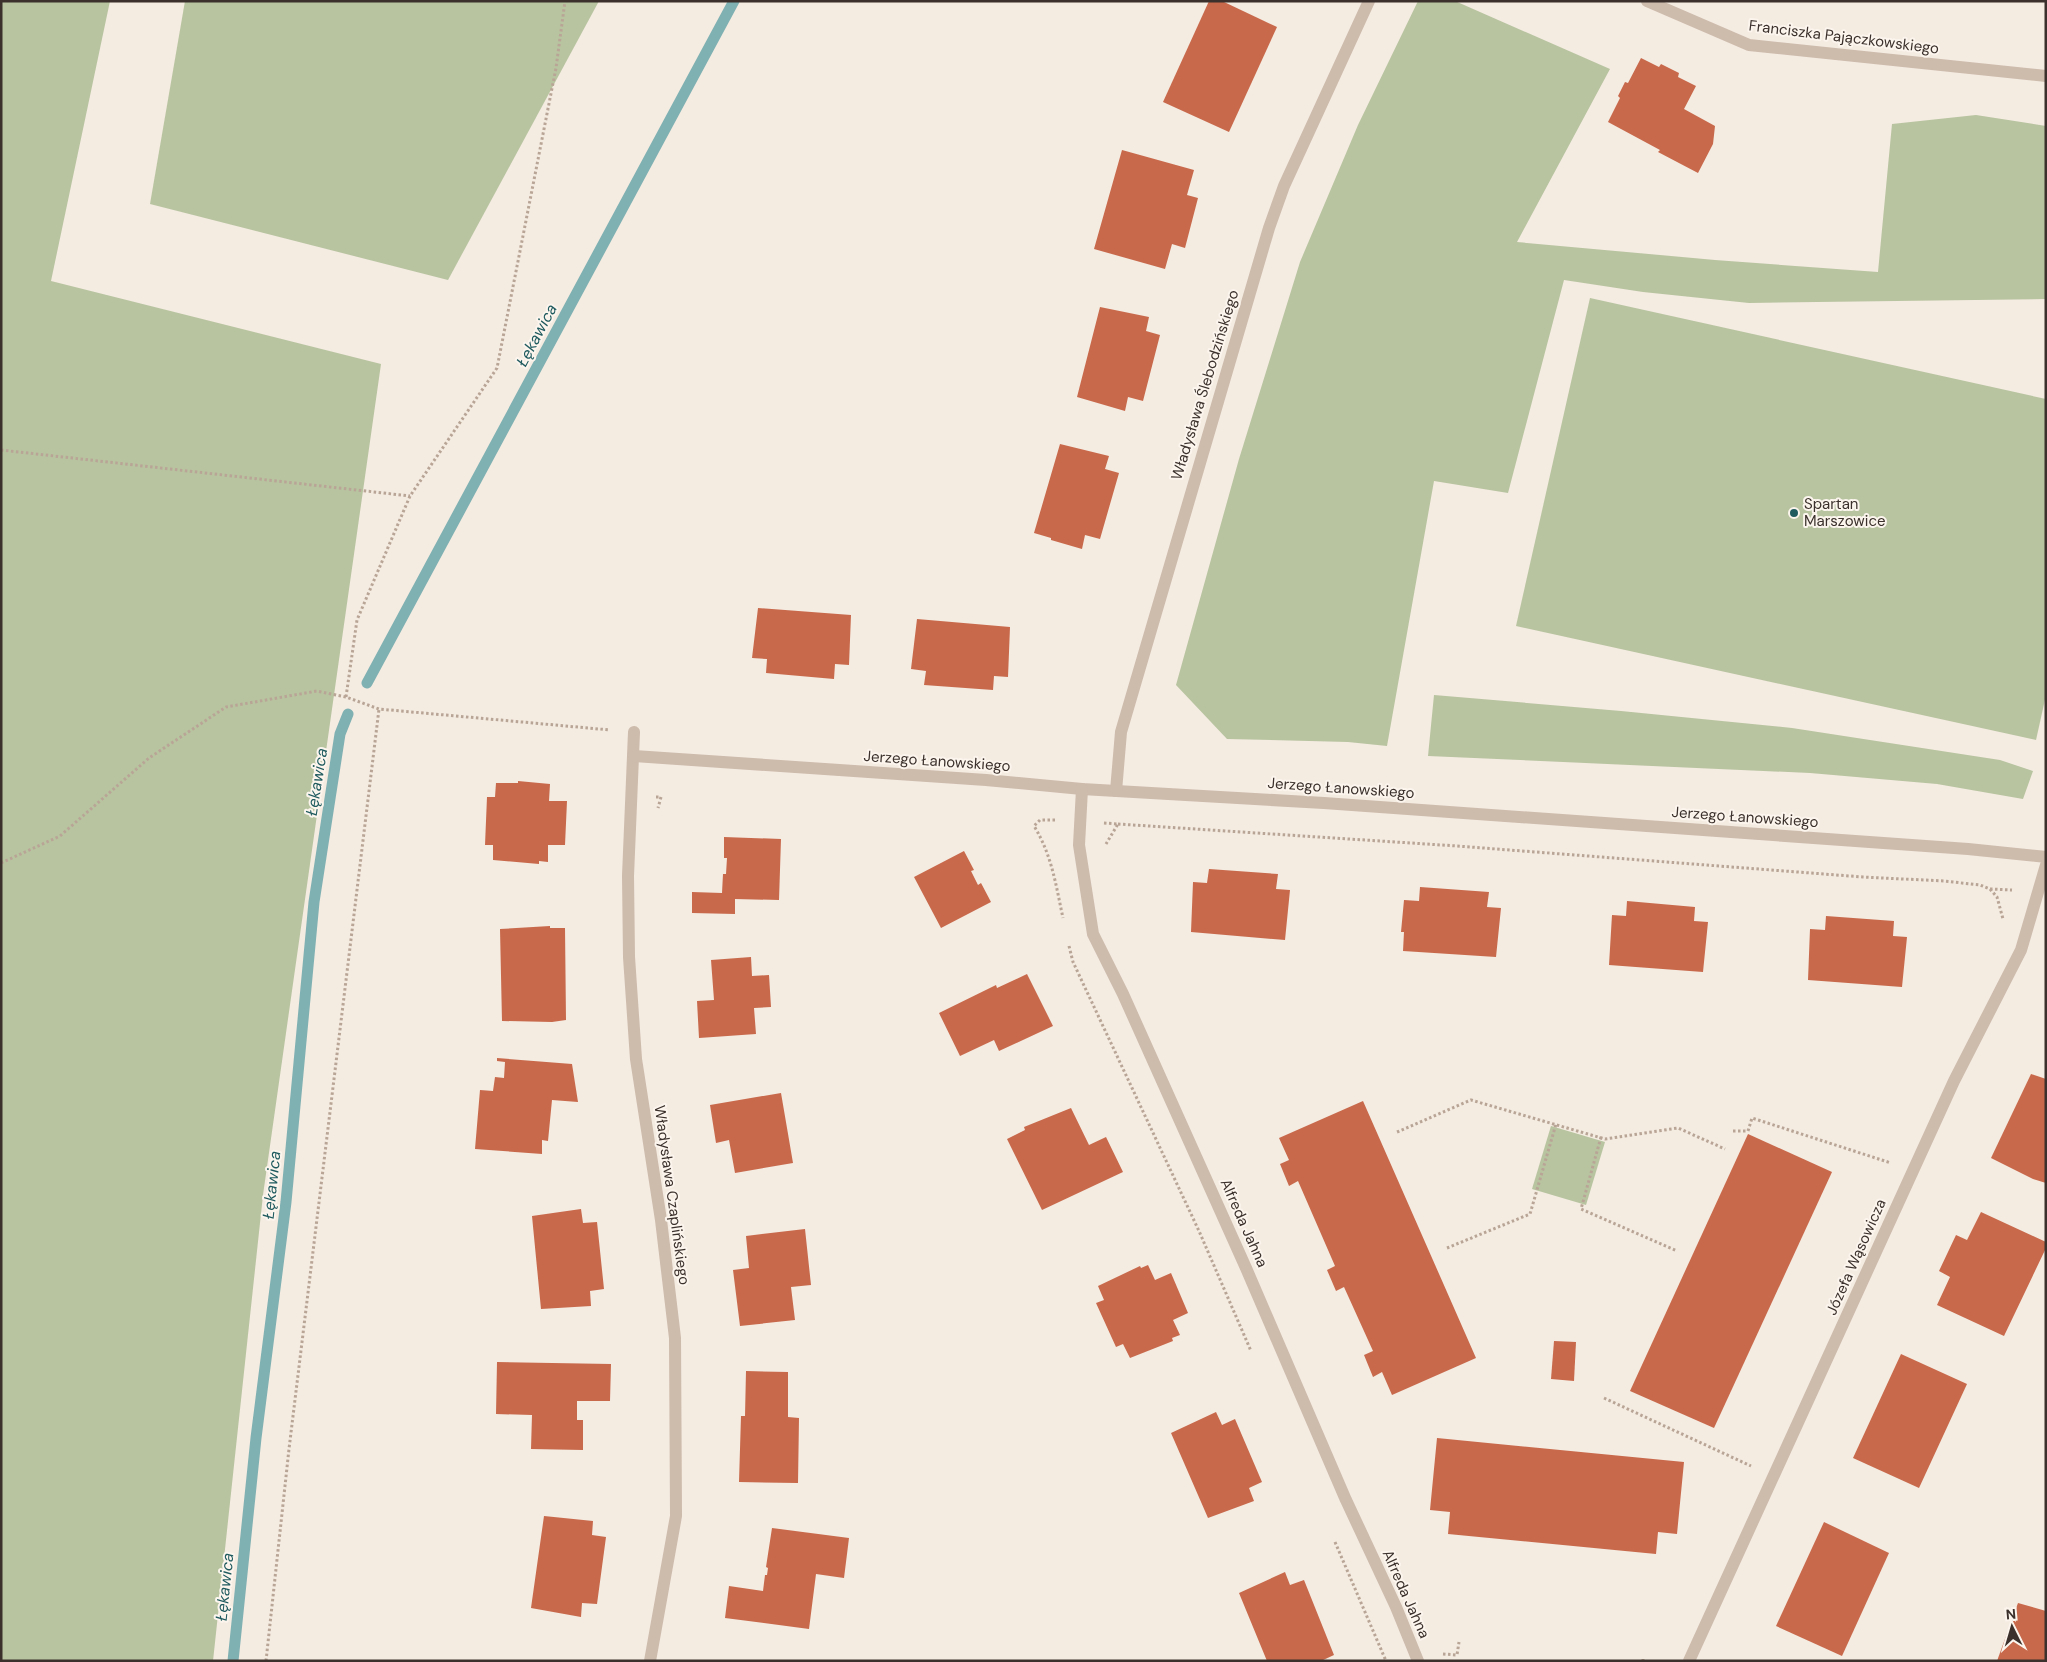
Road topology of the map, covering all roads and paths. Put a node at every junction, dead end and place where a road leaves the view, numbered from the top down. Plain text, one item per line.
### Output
1 (565, 1) edge
2 (1369, 1) edge
3 (1647, 1) edge
4 (2046, 76) edge
5 (1, 450) edge
6 (410, 496) junction
7 (346, 697) junction
8 (379, 709) junction
9 (634, 732) joint
10 (634, 756) junction
11 (1082, 789) junction
12 (1116, 791) junction
13 (1118, 824) dead end
14 (2046, 857) edge
15 (1, 863) edge
16 (2046, 864) edge
17 (2003, 923) dead end
18 (1556, 1124) junction
19 (1733, 1130) dead end
20 (1397, 1132) dead end
21 (1602, 1137) junction
22 (1724, 1149) dead end
23 (1896, 1164) dead end
24 (1447, 1248) dead end
25 (1677, 1252) dead end
26 (1604, 1398) dead end
27 (1756, 1468) dead end
28 (1459, 1642) dead end
29 (1440, 1654) dead end
30 (266, 1661) edge
31 (650, 1661) edge
32 (1418, 1661) edge
33 (1689, 1661) edge

1 - 6 path
2 - 12 street, Władysława Ślebodzińskiego
3 - 4 street, Franciszka Pajączkowskiego
5 - 6 path
6 - 7 path
7 - 8 path
7 - 15 path
8 - 9 path
8 - 30 path
9 - 10 street, Władysława Czaplińskiego
10 - 11 street, Jerzego Łanowskiego
10 - 31 street, Władysława Czaplińskiego
11 - 12 street, Jerzego Łanowskiego
11 - 32 street, Alfreda Jahna
12 - 14 street, Jerzego Łanowskiego
13 - 17 path
16 - 33 street, Józefa Wąsowicza
18 - 20 path
18 - 21 path
18 - 24 path
19 - 23 path
21 - 22 path
21 - 25 path
26 - 27 path
28 - 29 path

